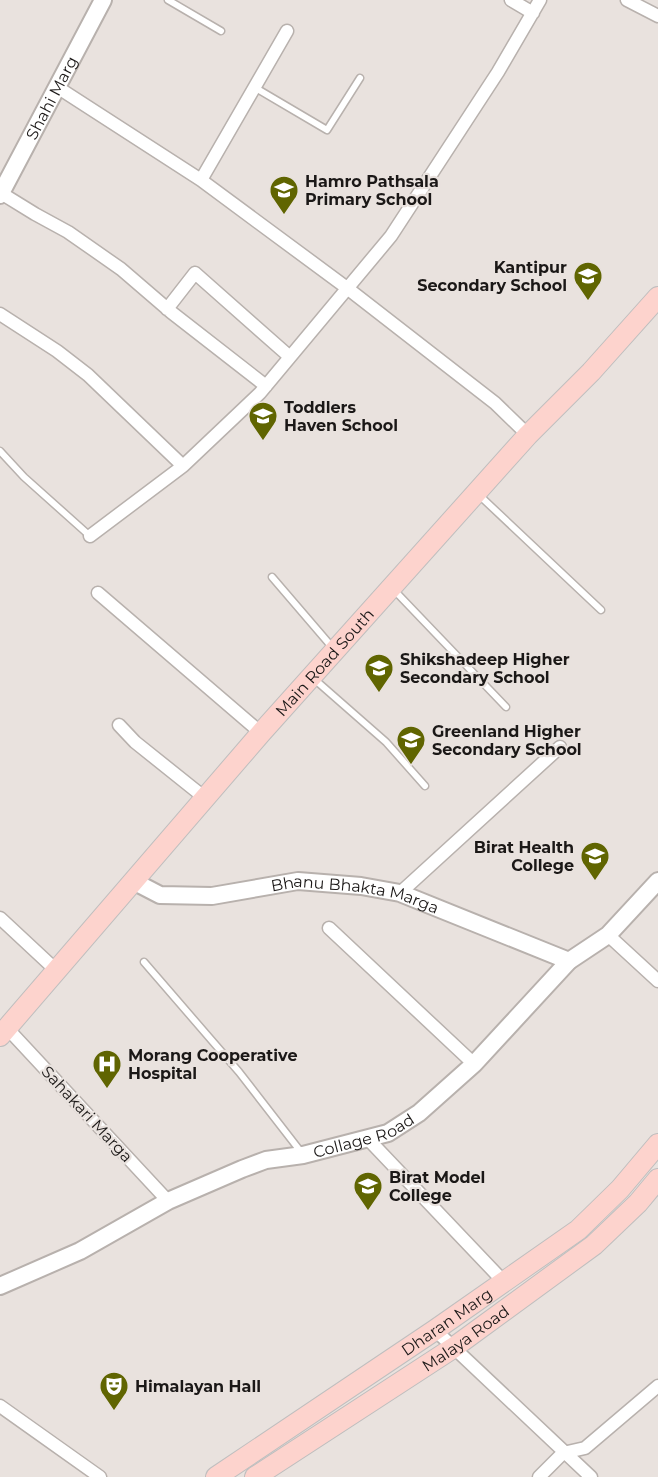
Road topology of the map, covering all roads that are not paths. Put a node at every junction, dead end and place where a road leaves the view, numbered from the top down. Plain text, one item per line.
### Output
1 (103, 0) edge
2 (168, 0) edge
3 (512, 0) edge
4 (540, 0) edge
5 (627, 0) edge
6 (533, 14) junction
7 (658, 16) edge
8 (221, 31) dead end
9 (286, 31) dead end
10 (360, 78) dead end
11 (57, 87) junction
12 (254, 87) junction
13 (201, 180) junction
14 (1, 194) edge
15 (347, 288) junction
16 (658, 297) edge
17 (167, 309) junction
18 (0, 314) edge
19 (290, 357) junction
20 (266, 386) junction
21 (528, 435) junction
22 (0, 451) edge
23 (183, 466) junction
24 (477, 493) junction
25 (90, 536) joint
26 (272, 577) dead end
27 (392, 588) junction
28 (98, 593) dead end
29 (601, 610) dead end
30 (335, 651) junction
31 (312, 677) junction
32 (506, 707) dead end
33 (119, 725) dead end
34 (261, 734) junction
35 (560, 747) dead end
36 (425, 786) dead end
37 (205, 798) junction
38 (133, 881) junction
39 (658, 881) edge
40 (400, 893) junction
41 (0, 918) edge
42 (329, 928) dead end
43 (608, 935) junction
44 (569, 961) junction
45 (144, 962) dead end
46 (58, 972) junction
47 (658, 981) edge
48 (4, 1032) edge
49 (474, 1064) junction
50 (368, 1139) junction
51 (658, 1144) edge
52 (303, 1155) junction
53 (658, 1179) edge
54 (168, 1201) junction
55 (504, 1282) junction
56 (0, 1286) edge
57 (435, 1330) junction
58 (453, 1348) junction
59 (658, 1386) edge
60 (0, 1406) edge
61 (563, 1453) junction
62 (100, 1477) edge
63 (216, 1477) edge
64 (255, 1477) edge
65 (539, 1477) edge
66 (591, 1477) edge

1 - 11 street, Shahi Marg
2 - 8 lane
3 - 6 street
4 - 6 street
5 - 7 street
6 - 15 street
9 - 12 street
10 - 12 lane
11 - 13 street
11 - 14 street, Shahi Marg
12 - 13 street
13 - 15 street
14 - 17 street
15 - 19 street
15 - 21 street
16 - 21 main road, Main Road South
17 - 19 street
17 - 20 street
18 - 23 street
19 - 20 street
20 - 23 street
21 - 24 main road, Main Road South
22 - 25 lane
23 - 25 street
24 - 27 main road, Main Road South
24 - 29 lane
26 - 30 lane
27 - 30 main road, Main Road South
27 - 32 lane
28 - 34 street
30 - 31 main road, Main Road South
31 - 34 main road, Main Road South
31 - 36 lane
33 - 37 street
34 - 37 main road, Main Road South
35 - 40 street
37 - 38 main road, Main Road South
38 - 40 street, Bhanu Bhakta Marga
38 - 46 main road, Main Road South
39 - 43 street, Collage Road
40 - 44 street, Bhanu Bhakta Marga
41 - 46 street
42 - 49 street
43 - 44 street, Collage Road
43 - 47 street
44 - 49 street, Collage Road
45 - 52 lane
46 - 48 main road, Main Road South
48 - 54 street, Sahakari Marga
49 - 50 street, Collage Road
50 - 52 street, Collage Road
50 - 55 street
51 - 55 main road, Dharan Marg
52 - 54 street, Collage Road
53 - 58 main road, Malaya Road
54 - 56 street, Collage Road
55 - 57 main road, Dharan Marg
57 - 58 street
57 - 63 main road, Dharan Marg
58 - 61 street
58 - 64 main road, Malaya Road
59 - 61 street
60 - 62 street
61 - 65 street
61 - 66 street

